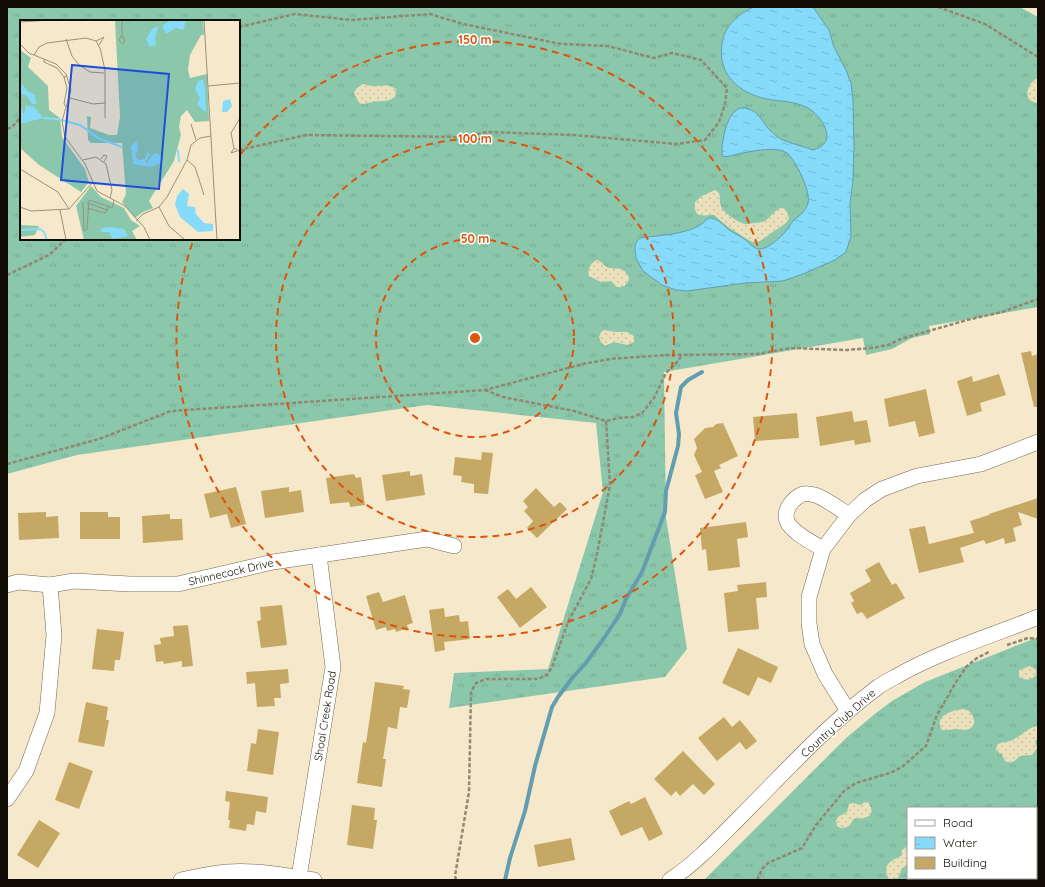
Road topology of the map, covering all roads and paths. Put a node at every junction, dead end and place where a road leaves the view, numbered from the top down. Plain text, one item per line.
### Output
1 (938, 7) edge
2 (240, 27) edge
3 (1038, 57) edge
4 (20, 118) edge
5 (7, 129) edge
6 (240, 150) edge
7 (65, 240) edge
8 (7, 276) edge
9 (1038, 299) edge
10 (682, 354) junction
11 (485, 390) junction
12 (606, 421) junction
13 (1038, 442) edge
14 (7, 464) edge
15 (849, 515) junction
16 (454, 546) dead end
17 (823, 549) junction
18 (319, 555) junction
19 (7, 585) edge
20 (50, 585) junction
21 (1038, 617) edge
22 (1038, 639) edge
23 (1002, 647) dead end
24 (996, 650) dead end
25 (848, 711) junction
26 (7, 799) edge
27 (299, 877) junction
28 (181, 880) edge
29 (314, 880) edge
30 (456, 880) edge
31 (670, 880) edge
32 (757, 880) edge

1 - 3 path
2 - 6 path
4 - 5 path
7 - 8 path
9 - 10 path
10 - 11 path
10 - 12 path
11 - 12 path
11 - 14 path
12 - 30 path
13 - 15 street
15 - 17 street
15 - 17 street
16 - 18 street, Shinnecock Drive
17 - 25 street
18 - 20 street, Shinnecock Drive
18 - 27 street, Shoal Creek Road
19 - 20 street, Shinnecock Drive
20 - 26 street
21 - 25 street, Country Club Drive
22 - 23 path
24 - 32 path
25 - 31 street, Country Club Drive
27 - 28 street
27 - 29 street

